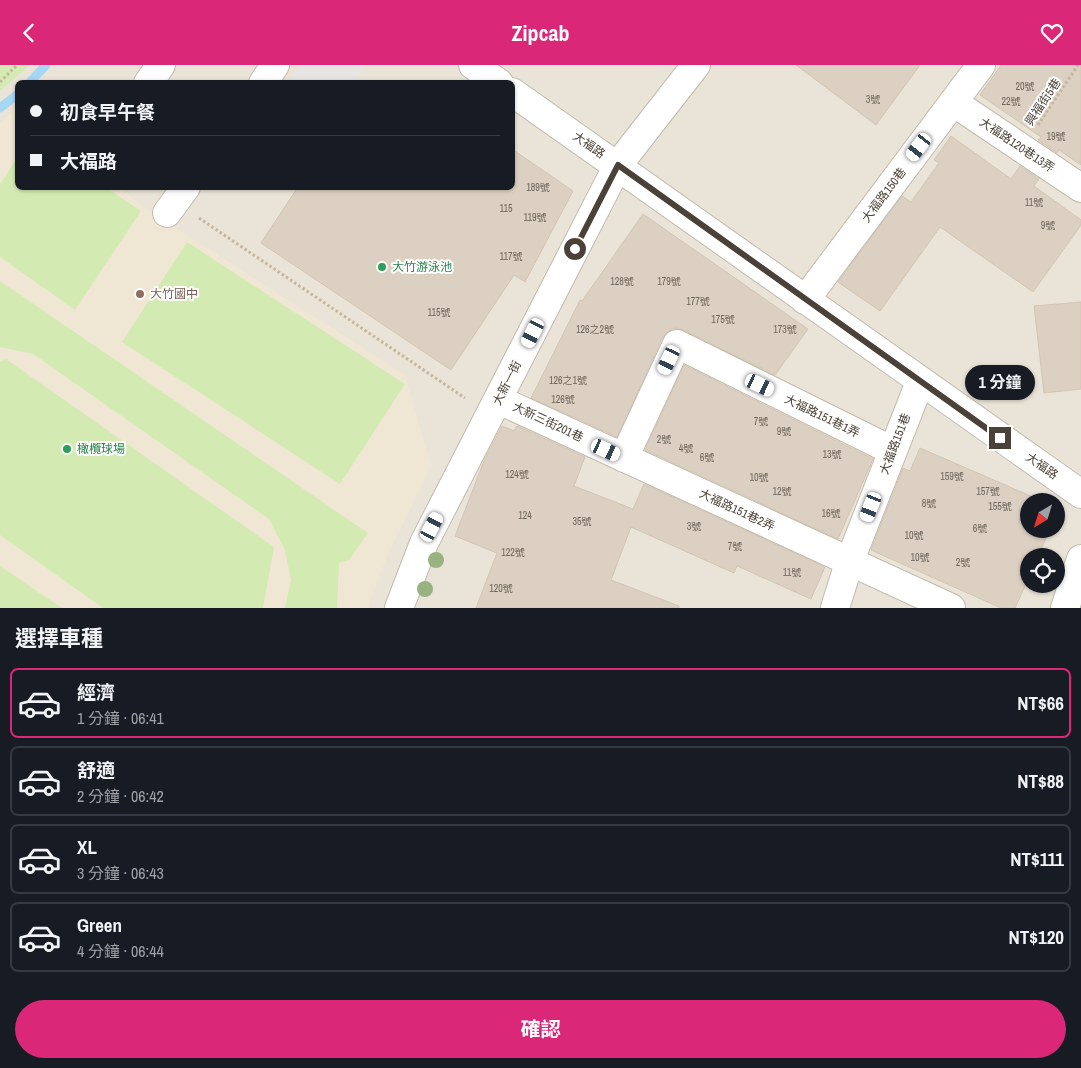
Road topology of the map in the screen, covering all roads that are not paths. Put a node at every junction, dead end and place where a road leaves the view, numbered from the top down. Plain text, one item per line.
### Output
1 (161, 65) edge
2 (275, 65) edge
3 (474, 65) edge
4 (696, 65) edge
5 (981, 65) edge
6 (150, 80) edge
7 (265, 80) edge
8 (495, 80) edge
9 (515, 94) edge
10 (953, 102) junction
11 (618, 165) junction
12 (1081, 188) edge
13 (805, 300) junction
14 (920, 382) junction
15 (495, 407) junction
16 (893, 451) junction
17 (624, 458) junction
18 (1081, 494) edge
19 (1081, 559) edge
20 (849, 563) junction
21 (399, 608) edge
22 (835, 608) edge
23 (951, 608) edge
24 (1065, 608) edge

1 - 6 street
2 - 7 street
3 - 8 street
4 - 11 street, 大新一街
5 - 10 street, 大福路150巷
9 - 11 street, 大福路
10 - 12 street, 大福路120巷13弄
10 - 13 street, 大福路150巷
11 - 13 street, 大福路
11 - 15 street, 大新一街
13 - 14 street, 大福路
14 - 16 street, 大福路151巷
14 - 18 street, 大福路
15 - 17 street, 大新三街201巷
15 - 21 street, 大新一街
16 - 17 street, 大福路151巷1弄
16 - 20 street, 大福路151巷
17 - 20 street, 大福路151巷2弄
19 - 24 street
20 - 22 street, 大福路151巷
20 - 23 street

